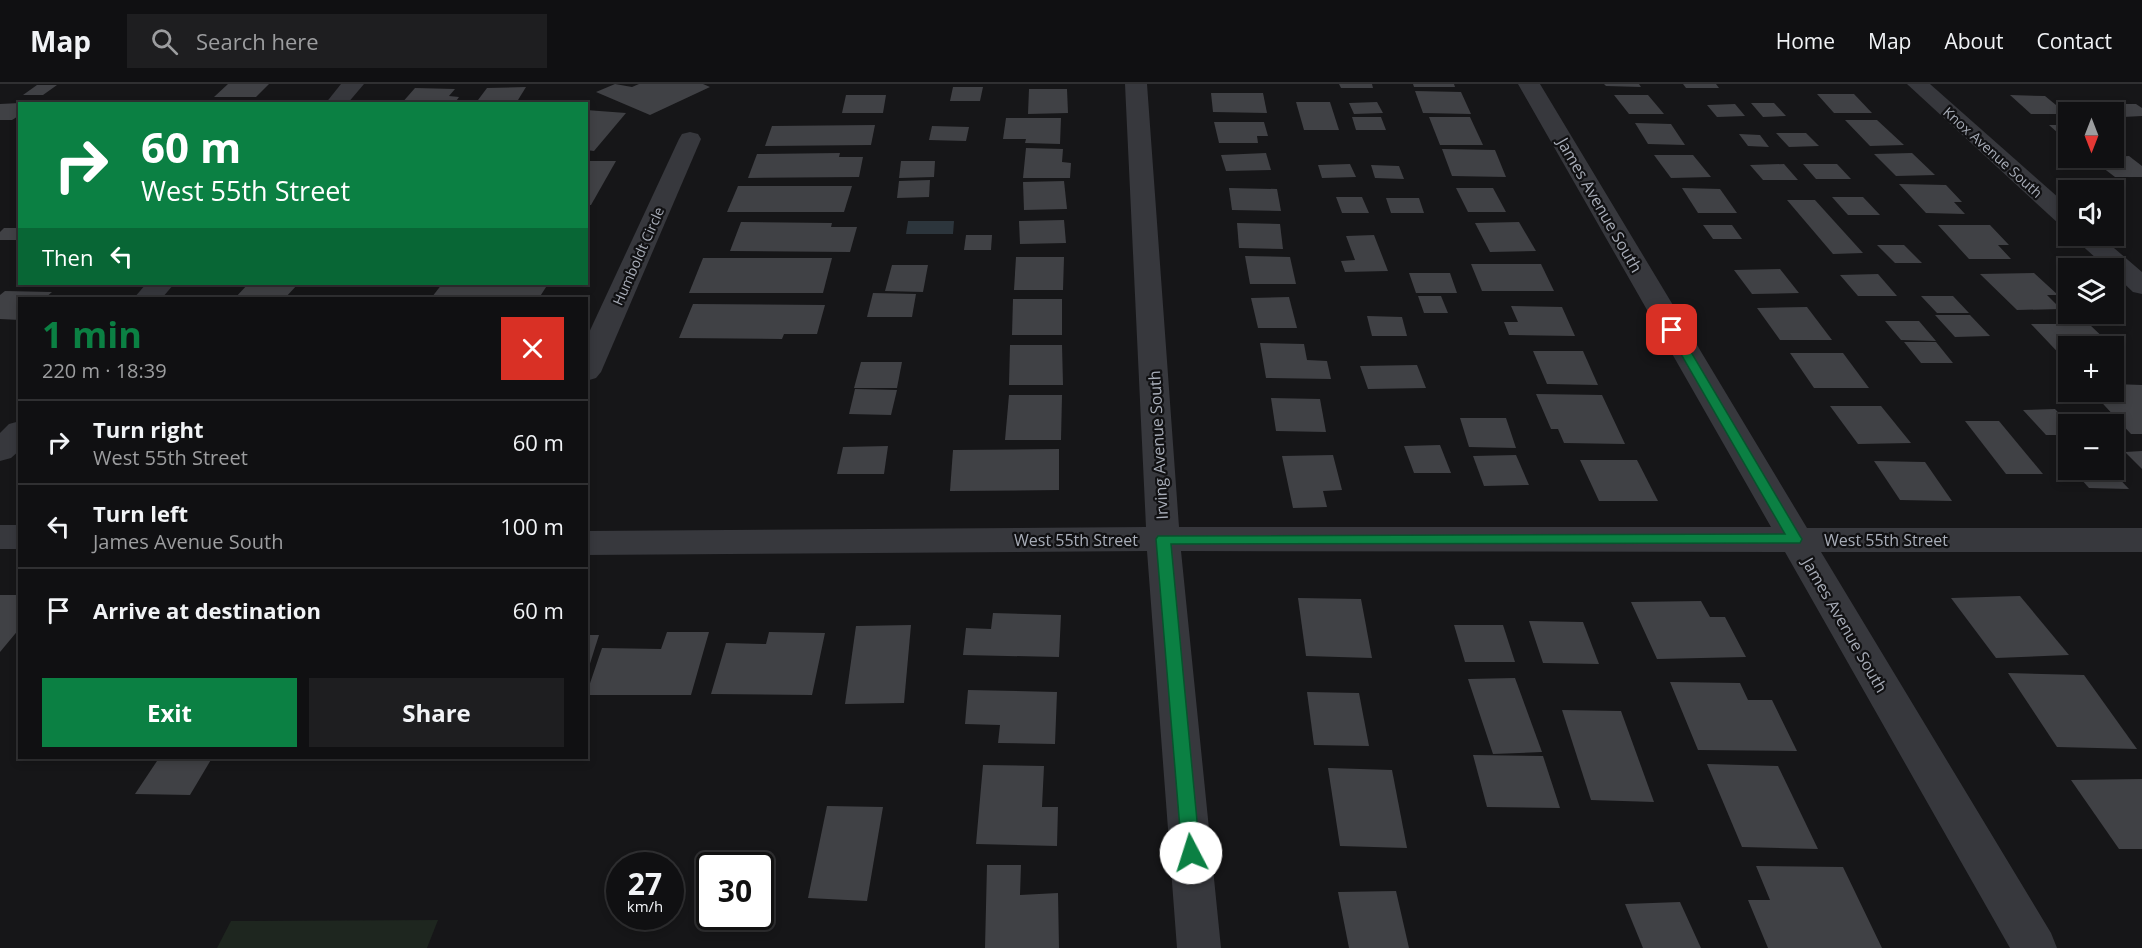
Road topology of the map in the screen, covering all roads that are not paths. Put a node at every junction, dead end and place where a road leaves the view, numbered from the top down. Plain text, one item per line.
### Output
1 (353, 84) edge
2 (1136, 84) edge
3 (1529, 84) edge
4 (1918, 84) edge
5 (337, 102) edge
6 (690, 139) dead end
7 (2058, 210) edge
8 (2097, 246) edge
9 (160, 285) edge
10 (2142, 286) edge
11 (148, 297) edge
12 (588, 368) edge
13 (18, 433) edge
14 (0, 451) edge
15 (0, 537) edge
16 (18, 537) edge
17 (1163, 539) junction
18 (1795, 539) junction
19 (2142, 540) edge
20 (588, 543) edge
21 (1199, 948) edge
22 (2035, 948) edge

1 - 5 street
2 - 17 street, Irving Avenue South
3 - 18 street, James Avenue South
4 - 7 street, Knox Avenue South
6 - 12 street, Humboldt Circle
8 - 10 street
9 - 11 street
13 - 14 street
15 - 16 street
17 - 18 street, West 55th Street
17 - 20 street, West 55th Street
17 - 21 street, Irving Avenue South
18 - 19 street, West 55th Street
18 - 22 street, James Avenue South

